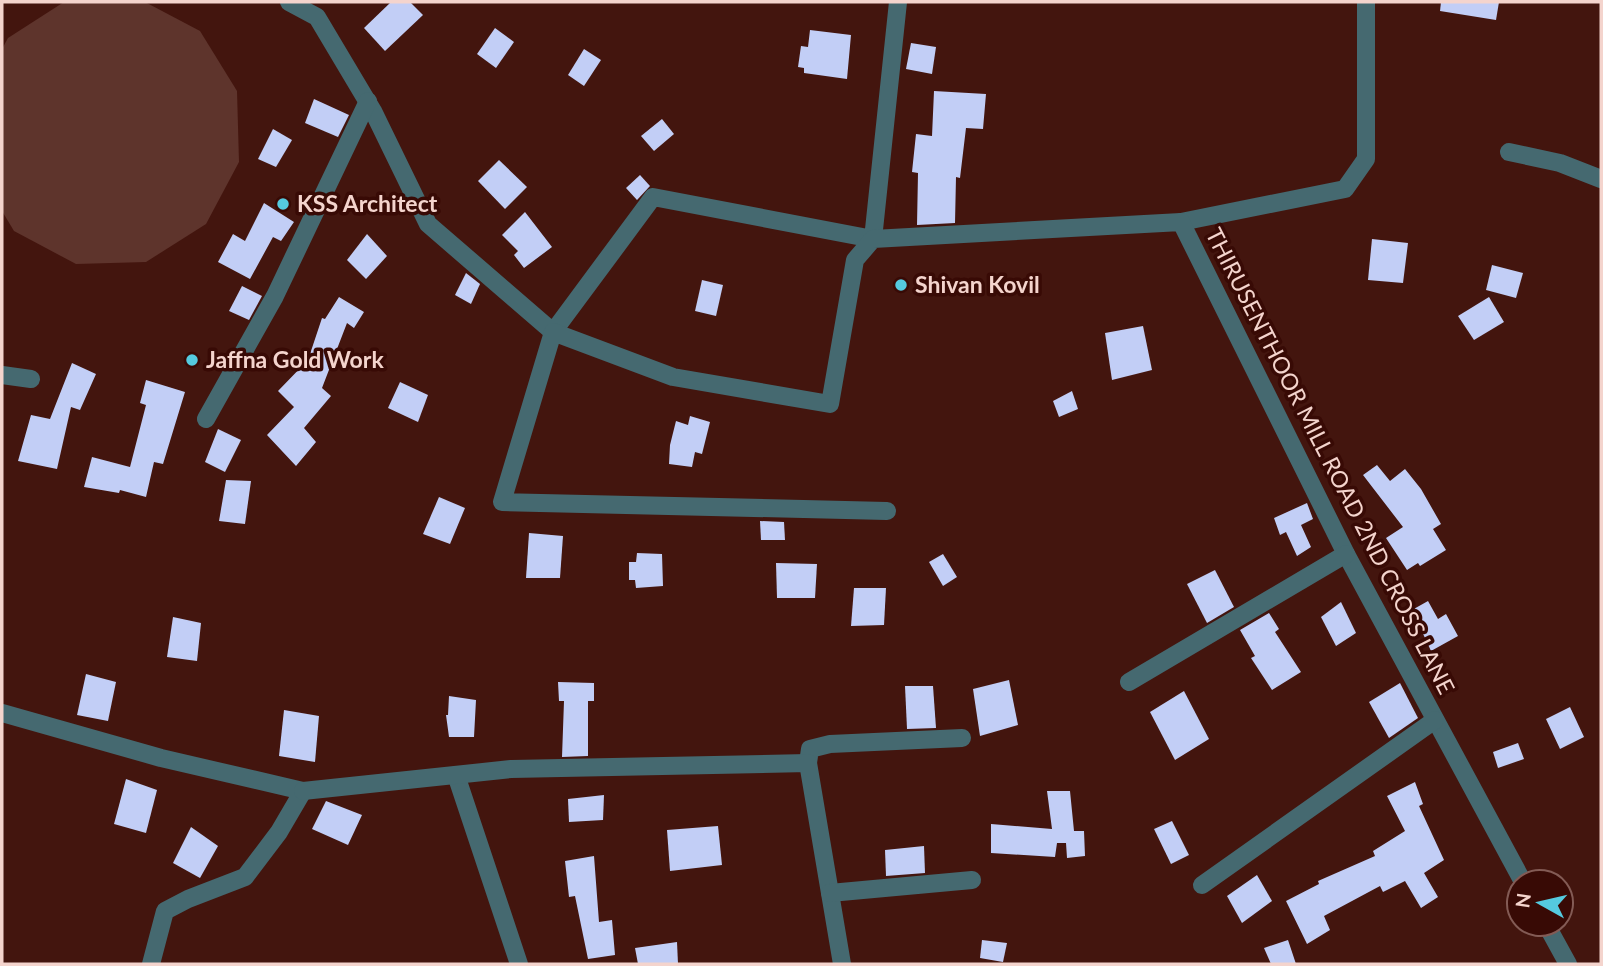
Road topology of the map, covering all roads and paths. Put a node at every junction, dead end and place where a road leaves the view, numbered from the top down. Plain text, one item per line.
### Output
1 (289, 2) edge
2 (898, 2) edge
3 (1366, 2) edge
4 (368, 102) junction
5 (1510, 152) dead end
6 (1601, 179) edge
7 (1181, 222) junction
8 (873, 239) junction
9 (553, 332) junction
10 (2, 375) edge
11 (32, 379) dead end
12 (206, 419) dead end
13 (887, 511) dead end
14 (1346, 554) junction
15 (1129, 682) dead end
16 (2, 713) edge
17 (1435, 720) junction
18 (962, 738) dead end
19 (808, 763) junction
20 (456, 775) junction
21 (303, 791) junction
22 (1515, 868) edge
23 (972, 880) dead end
24 (1202, 885) dead end
25 (830, 893) junction
26 (1554, 938) edge
27 (150, 964) edge
28 (519, 964) edge
29 (842, 964) edge
30 (1568, 964) edge

1 - 4 street
2 - 8 street
3 - 7 street
4 - 9 street
4 - 12 street
5 - 6 street
7 - 8 street, THIRUSENTHOOR MILL ROAD 2ND CROSS LANE
7 - 14 street, THIRUSENTHOOR MILL ROAD 2ND CROSS LANE
8 - 9 street, THIRUSENTHOOR MILL ROAD 2ND CROSS LANE
8 - 9 street
9 - 13 street
10 - 11 street
14 - 15 street
14 - 17 street, THIRUSENTHOOR MILL ROAD 2ND CROSS LANE
16 - 21 street
17 - 22 street, THIRUSENTHOOR MILL ROAD 2ND CROSS LANE
17 - 24 street
18 - 19 street
19 - 20 street
19 - 25 street
20 - 21 street
20 - 28 street
21 - 27 street
23 - 25 street
25 - 29 street
26 - 30 street

